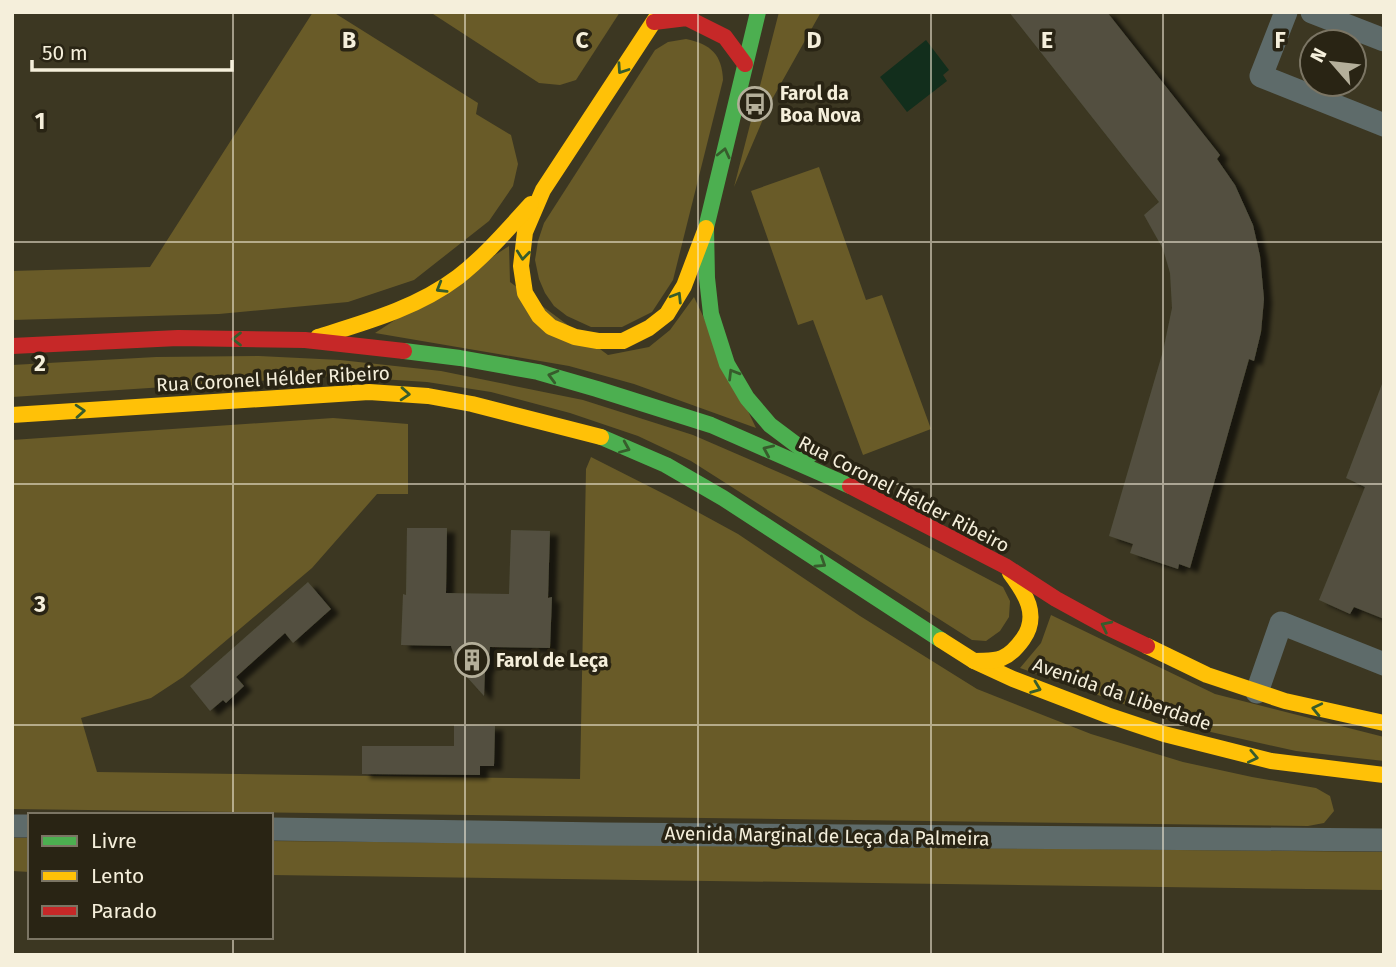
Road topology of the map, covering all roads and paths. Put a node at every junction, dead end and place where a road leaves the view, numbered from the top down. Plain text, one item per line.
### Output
1 (758, 12) edge
2 (1286, 12) edge
3 (1312, 12) edge
4 (657, 17) edge
5 (1384, 40) edge
6 (745, 64) junction
7 (1384, 125) edge
8 (543, 190) junction
9 (706, 228) junction
10 (305, 340) junction
11 (12, 346) edge
12 (12, 415) edge
13 (853, 488) junction
14 (1005, 566) junction
15 (974, 661) junction
16 (1384, 664) edge
17 (1257, 692) junction
18 (1384, 723) edge
19 (1384, 775) edge
20 (273, 829) edge
21 (1384, 840) edge

1 - 6 main road
2 - 7 street
3 - 5 street
4 - 6 main road
4 -> 8 main road
9 -> 6 main road
8 -> 9 main road
8 -> 10 main road
13 -> 9 main road
10 -> 11 main road, Rua Coronel Hélder Ribeiro
13 -> 10 main road, Rua Coronel Hélder Ribeiro
12 -> 15 main road, Rua Coronel Hélder Ribeiro
13 - 14 main road, Rua Coronel Hélder Ribeiro
14 - 15 main road, Rua Coronel Hélder Ribeiro
17 -> 14 main road
15 -> 19 main road, Avenida da Liberdade
16 - 17 street
18 -> 17 main road
20 - 21 street, Avenida Marginal de Leça da Palmeira

